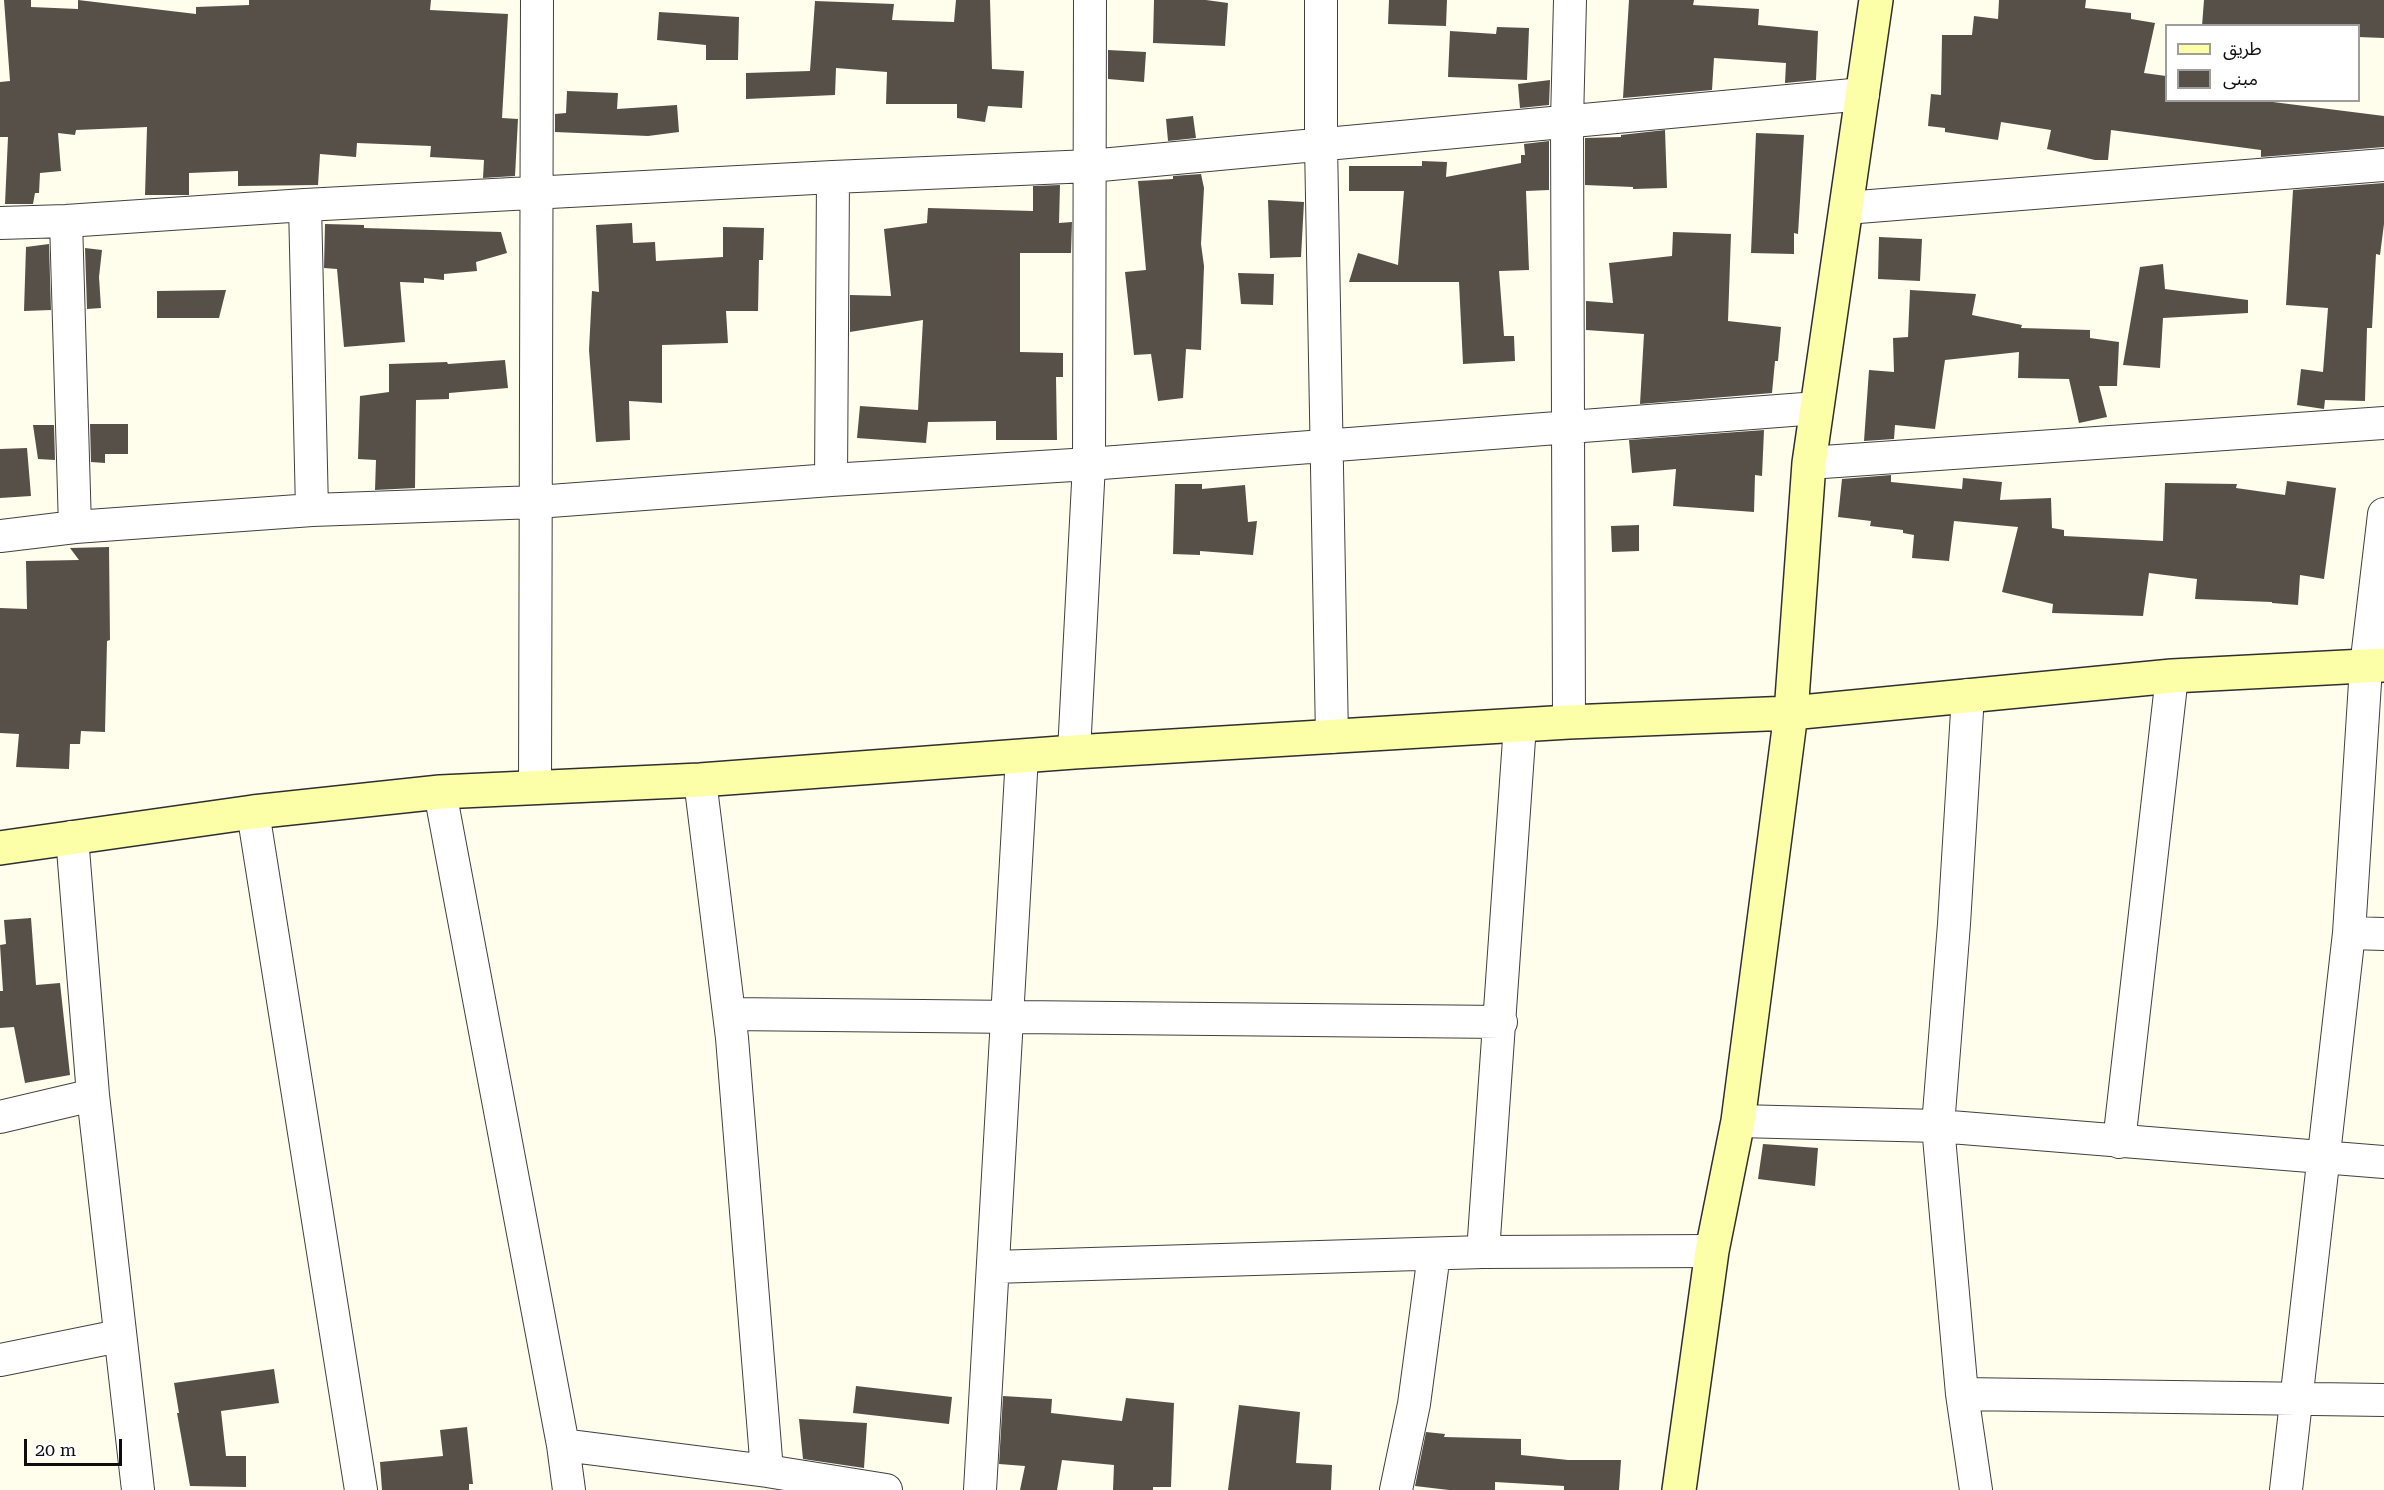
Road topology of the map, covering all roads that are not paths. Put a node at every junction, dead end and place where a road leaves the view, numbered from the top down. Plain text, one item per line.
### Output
1 (537, 0) edge
2 (1090, 0) edge
3 (1321, 0) edge
4 (1570, 0) edge
5 (1876, 0) edge
6 (1863, 94) junction
7 (1567, 121) junction
8 (1321, 144) junction
9 (2384, 165) edge
10 (1090, 166) junction
11 (832, 177) junction
12 (537, 192) junction
13 (305, 205) junction
14 (1846, 208) junction
15 (66, 221) junction
16 (0, 223) edge
17 (1817, 408) junction
18 (2384, 423) edge
19 (1568, 428) junction
20 (1326, 446) junction
21 (1809, 463) junction
22 (1089, 464) junction
23 (831, 480) junction
24 (537, 502) junction
25 (312, 510) junction
26 (2384, 514) edge
27 (75, 527) junction
28 (0, 536) edge
29 (2375, 666) edge
30 (2172, 676) junction
31 (1968, 695) junction
32 (1791, 713) junction
33 (1569, 722) junction
34 (1520, 725) junction
35 (1332, 737) junction
36 (1074, 752) junction
37 (1022, 756) junction
38 (700, 780) junction
39 (535, 786) junction
40 (440, 792) junction
41 (253, 812) junction
42 (72, 837) junction
43 (0, 848) edge
44 (2349, 933) junction
45 (2384, 934) edge
46 (729, 1014) junction
47 (1007, 1016) junction
48 (1501, 1022) junction
49 (93, 1095) junction
50 (0, 1117) edge
51 (1737, 1121) junction
52 (1938, 1126) junction
53 (2119, 1142) junction
54 (2324, 1157) junction
55 (2384, 1162) edge
56 (1713, 1251) junction
57 (1482, 1252) junction
58 (1434, 1254) junction
59 (993, 1268) junction
60 (119, 1336) junction
61 (0, 1360) edge
62 (1962, 1394) junction
63 (2297, 1398) junction
64 (2384, 1400) edge
65 (563, 1445) junction
66 (767, 1471) junction
67 (836, 1487) edge
68 (138, 1490) edge
69 (361, 1490) edge
70 (569, 1490) edge
71 (886, 1490) edge
72 (980, 1490) edge
73 (1396, 1490) edge
74 (1679, 1490) edge
75 (1976, 1490) edge
76 (2286, 1490) edge

1 - 12 street
2 - 10 street
3 - 8 street
4 - 7 street
5 - 6 street
6 - 7 street
6 - 14 street
7 - 8 street
7 - 19 street
8 - 10 street
8 - 20 street
9 - 14 street
10 - 11 street
10 - 22 street
11 - 12 street
11 - 23 street
12 - 13 street
12 - 24 street
13 - 15 street
13 - 25 street
14 - 17 street
15 - 16 street
15 - 27 street
17 - 19 street
17 - 21 street
18 - 21 street
19 - 20 street
19 - 33 street
20 - 22 street
20 - 35 street
21 - 32 street
22 - 23 street
22 - 36 street
23 - 24 street
24 - 25 street
24 - 39 street
25 - 27 street
26 - 29 street
27 - 28 street
29 - 30 street
29 - 44 street
30 - 31 street
30 - 53 street
31 - 32 street
31 - 52 street
32 - 33 street
32 - 51 street
33 - 34 street
34 - 35 street
34 - 48 street
35 - 36 street
36 - 37 street
37 - 38 street
37 - 47 street
38 - 39 street
38 - 46 street
39 - 40 street
40 - 41 street
40 - 65 street
41 - 42 street
41 - 69 street
42 - 43 street
42 - 49 street
44 - 45 street
44 - 54 street
46 - 47 street
46 - 66 street
47 - 48 street
47 - 59 street
48 - 57 street
49 - 50 street
49 - 60 street
51 - 52 street
51 - 56 street
52 - 53 street
52 - 62 street
53 - 54 street
54 - 55 street
54 - 63 street
56 - 57 street
56 - 74 street
57 - 58 street
58 - 59 street
58 - 73 street
59 - 72 street
60 - 61 street
60 - 68 street
62 - 63 street
62 - 75 street
63 - 64 street
63 - 76 street
65 - 66 street
65 - 70 street
66 - 67 street
67 - 71 street

